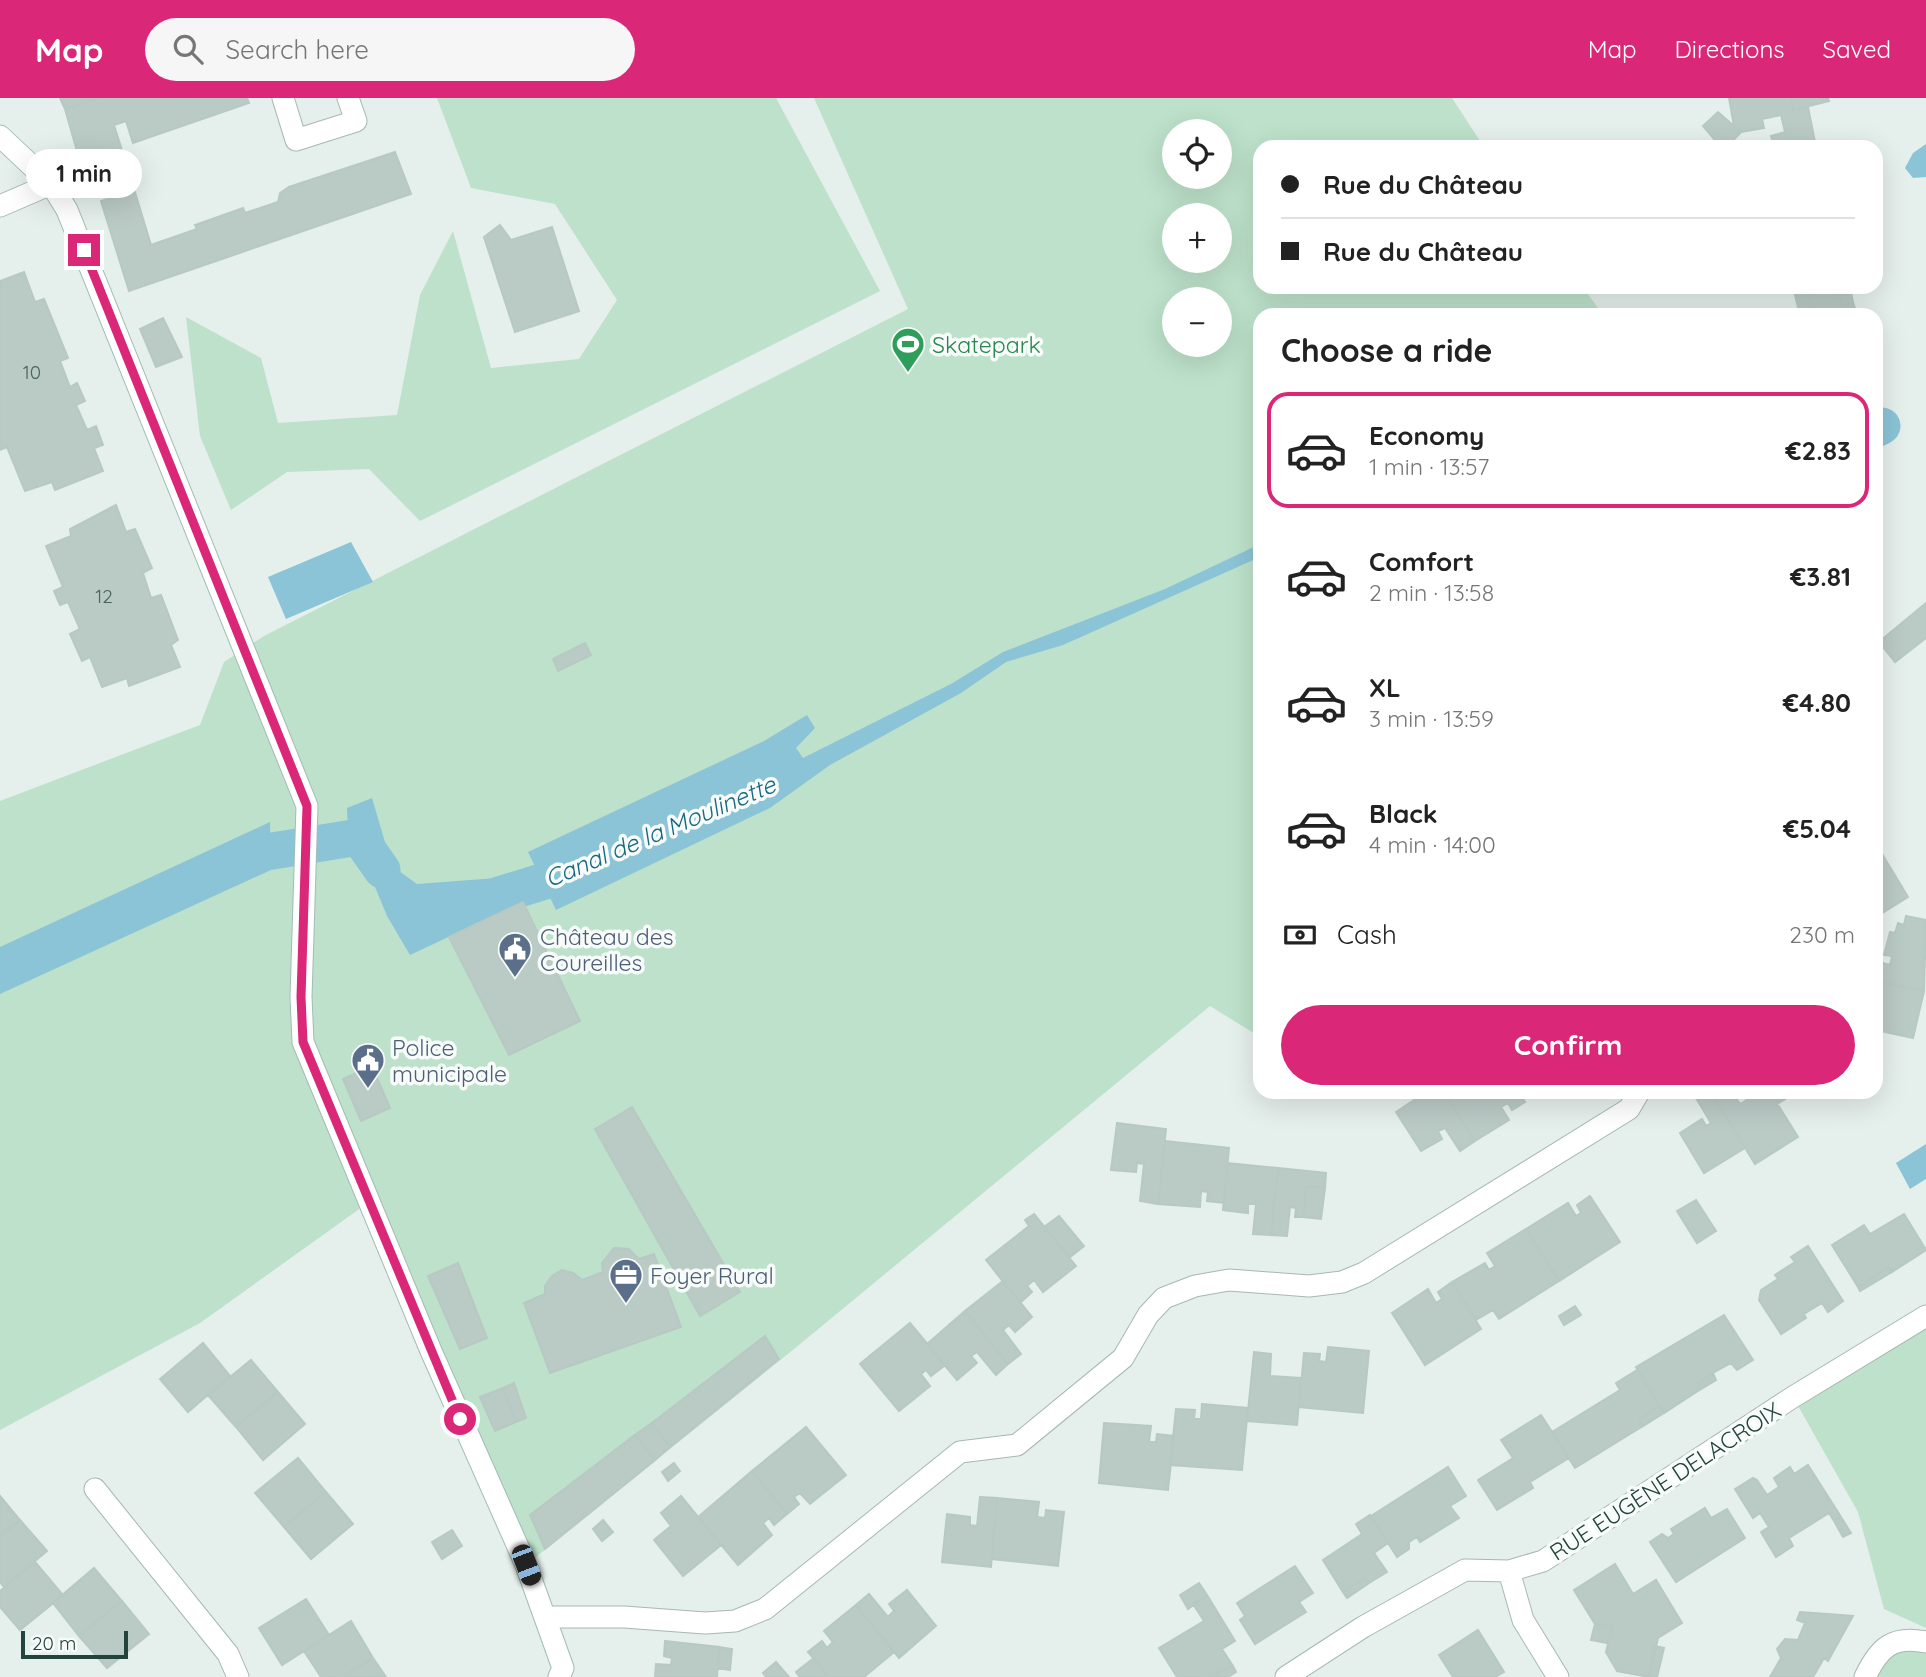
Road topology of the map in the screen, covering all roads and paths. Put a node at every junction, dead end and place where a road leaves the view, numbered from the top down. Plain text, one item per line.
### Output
1 (283, 98) edge
2 (348, 98) edge
3 (0, 136) edge
4 (51, 184) junction
5 (0, 206) edge
6 (1635, 1099) edge
7 (1926, 1315) edge
8 (95, 1489) dead end
9 (1509, 1571) junction
10 (545, 1617) junction
11 (1926, 1642) edge
12 (238, 1677) edge
13 (559, 1677) edge
14 (1286, 1677) edge
15 (1558, 1677) edge
16 (1865, 1677) edge

1 - 2 street
3 - 4 street
4 - 5 street
4 - 10 street
6 - 10 street
7 - 9 street, RUE EUGÈNE DELACROIX
8 - 12 street
9 - 14 street, RUE EUGÈNE DELACROIX
9 - 15 street
10 - 13 street
11 - 16 street

